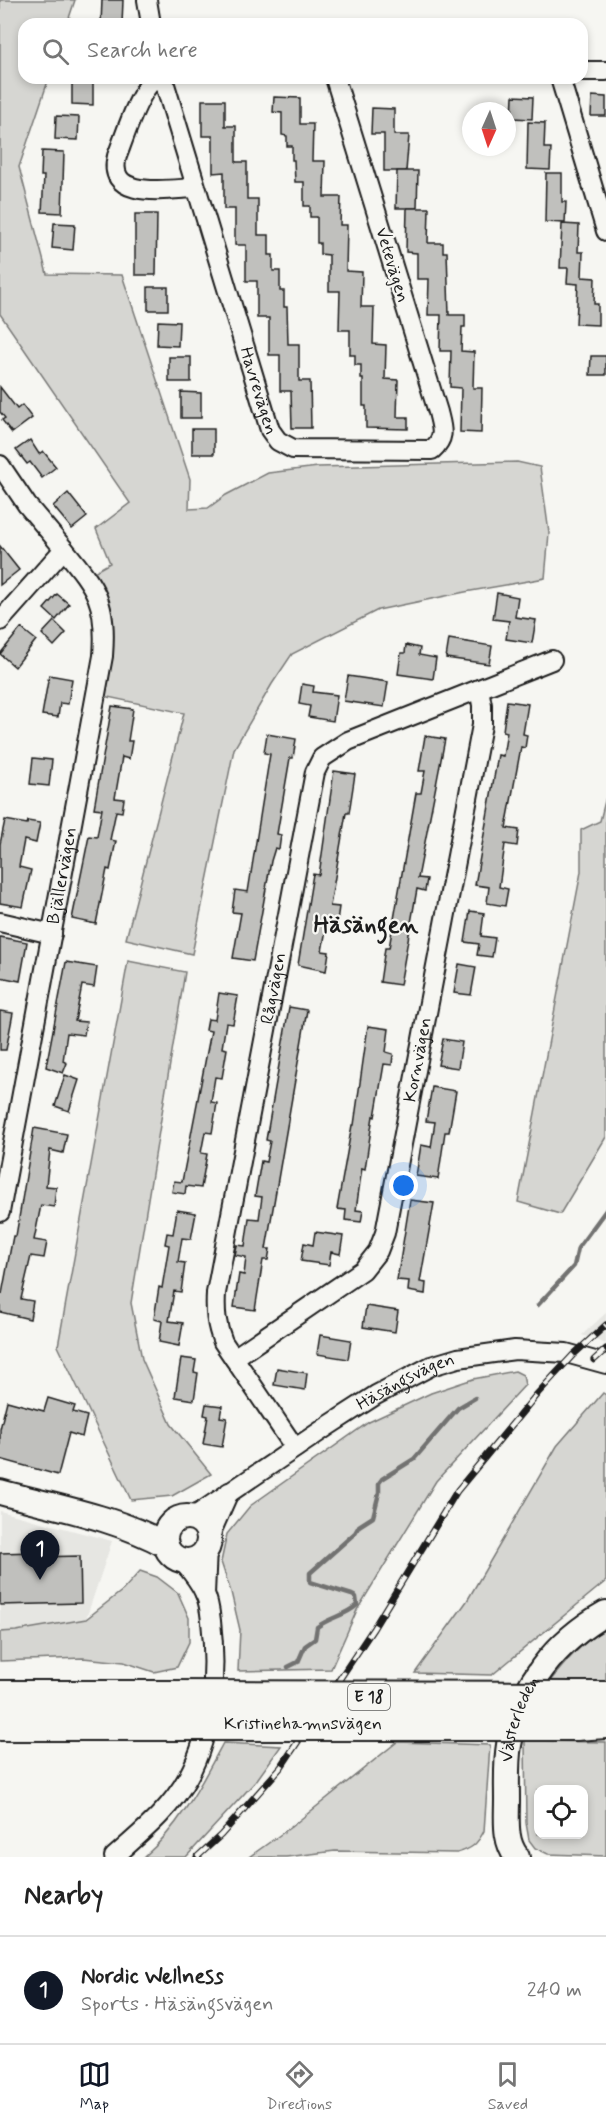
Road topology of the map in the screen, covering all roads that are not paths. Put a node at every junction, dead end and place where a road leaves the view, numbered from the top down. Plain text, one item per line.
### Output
1 (147, 0) edge
2 (150, 18) edge
3 (588, 71) edge
4 (606, 71) edge
5 (150, 84) edge
6 (165, 84) edge
7 (337, 84) edge
8 (562, 84) edge
9 (195, 188) junction
10 (606, 231) edge
11 (432, 450) joint
12 (0, 465) edge
13 (64, 549) junction
14 (0, 621) edge
15 (552, 660) dead end
16 (479, 689) junction
17 (0, 922) edge
18 (52, 934) junction
19 (0, 1212) edge
20 (234, 1358) junction
21 (606, 1364) edge
22 (295, 1448) junction
23 (0, 1492) edge
24 (229, 1492) junction
25 (183, 1520) junction
26 (114, 1523) junction
27 (208, 1542) junction
28 (174, 1553) junction
29 (205, 1593) junction
30 (606, 1612) edge
31 (0, 1697) edge
32 (606, 1698) edge
33 (162, 1711) junction
34 (575, 1711) junction
35 (606, 1722) edge
36 (0, 1724) edge
37 (114, 1857) edge
38 (514, 1857) edge

1 - 2 street
3 - 4 street
5 - 9 street
6 - 9 street, Havrevägen
7 - 11 street, Vetevägen
8 - 10 street
9 - 11 street, Havrevägen
12 - 13 street, Bjällervägen
13 - 14 street
13 - 18 street, Bjällervägen
15 - 16 street, Rågvägen
16 - 20 street, Kornvägen
16 - 20 street, Rågvägen
17 - 18 street
18 - 19 street, Bjällervägen
20 - 22 street, Rågvägen
21 - 22 street, Häsängsvägen
22 - 24 street, Häsängsvägen
23 - 26 street
24 - 25 street, Häsängsvägen
24 - 27 street
25 - 26 street
25 - 27 street
25 - 28 street
26 - 28 street
27 - 28 street
27 - 29 street
28 - 29 street
29 - 37 street
30 - 38 street, Västerleden
31 - 33 highway, Kristinehamnsvägen / E 18
32 - 34 highway, Kristinehamnsvägen / E 18
33 - 34 highway, Kristinehamnsvägen / E 18, bridge
33 - 36 highway, Kristinehamnsvägen / E 18
34 - 35 highway, Kristinehamnsvägen / E 18

